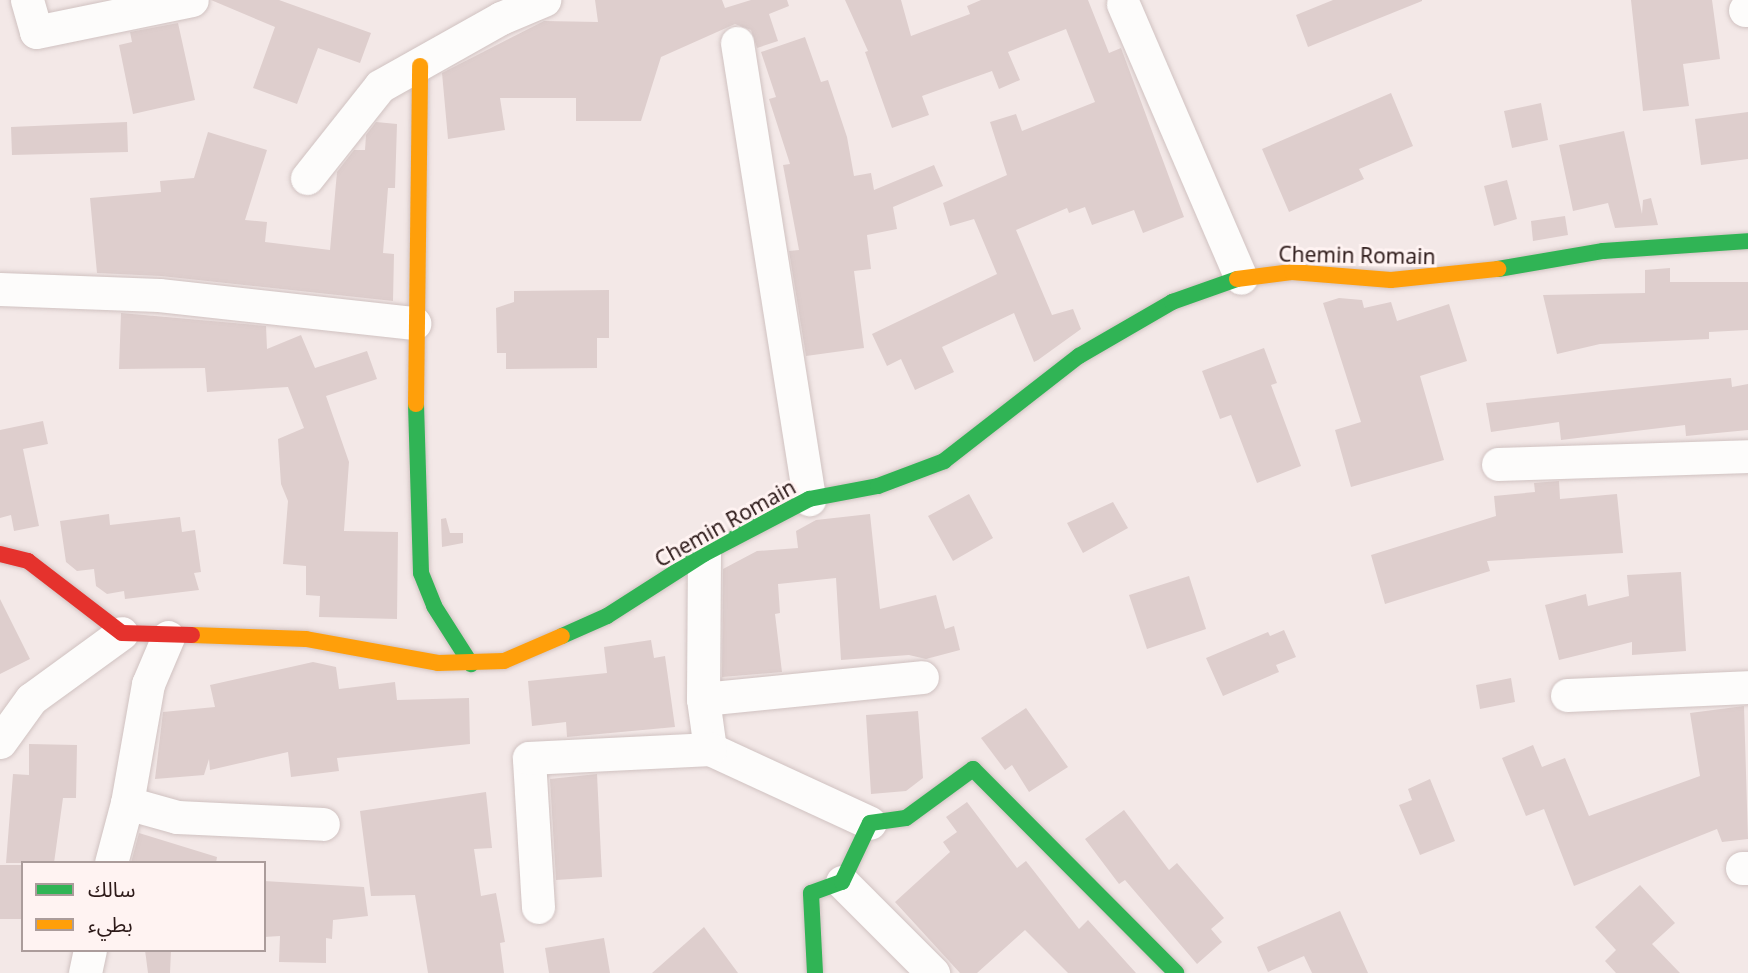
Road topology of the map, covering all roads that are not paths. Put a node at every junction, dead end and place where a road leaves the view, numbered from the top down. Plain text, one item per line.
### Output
1 (27, 0) edge
2 (192, 0) edge
3 (544, 0) edge
4 (1123, 4) dead end
5 (737, 43) dead end
6 (420, 66) junction
7 (307, 178) dead end
8 (1748, 241) edge
9 (1241, 278) junction
10 (0, 289) edge
11 (414, 323) junction
12 (1748, 456) edge
13 (1499, 464) dead end
14 (809, 499) junction
15 (704, 554) junction
16 (9, 564) edge
17 (122, 633) junction
18 (168, 637) junction
19 (471, 664) junction
20 (922, 677) dead end
21 (1748, 687) edge
22 (1567, 695) dead end
23 (703, 699) junction
24 (0, 742) edge
25 (710, 749) junction
26 (127, 803) junction
27 (870, 823) junction
28 (323, 824) dead end
29 (112, 861) edge
30 (842, 882) junction
31 (538, 907) dead end
32 (90, 952) edge
33 (85, 973) edge
34 (815, 973) edge
35 (933, 973) edge
36 (1176, 973) edge

1 - 2 street
3 - 6 street
4 - 9 street
5 - 14 street
6 - 7 street
6 - 11 street
8 - 9 street, Chemin Romain
9 - 14 street, Chemin Romain
10 - 11 street
11 - 19 street
12 - 13 street
14 - 15 street, Chemin Romain
15 - 19 street, Chemin Romain
15 - 23 street
16 - 17 street
17 - 18 street, Chemin Romain
17 - 24 street
18 - 19 street, Chemin Romain
18 - 26 street
20 - 23 street
21 - 22 street
23 - 25 street
25 - 27 street
25 - 31 street
26 - 28 street
26 - 29 street
27 - 30 street
27 - 36 street
30 - 34 street
30 - 35 street
32 - 33 street

